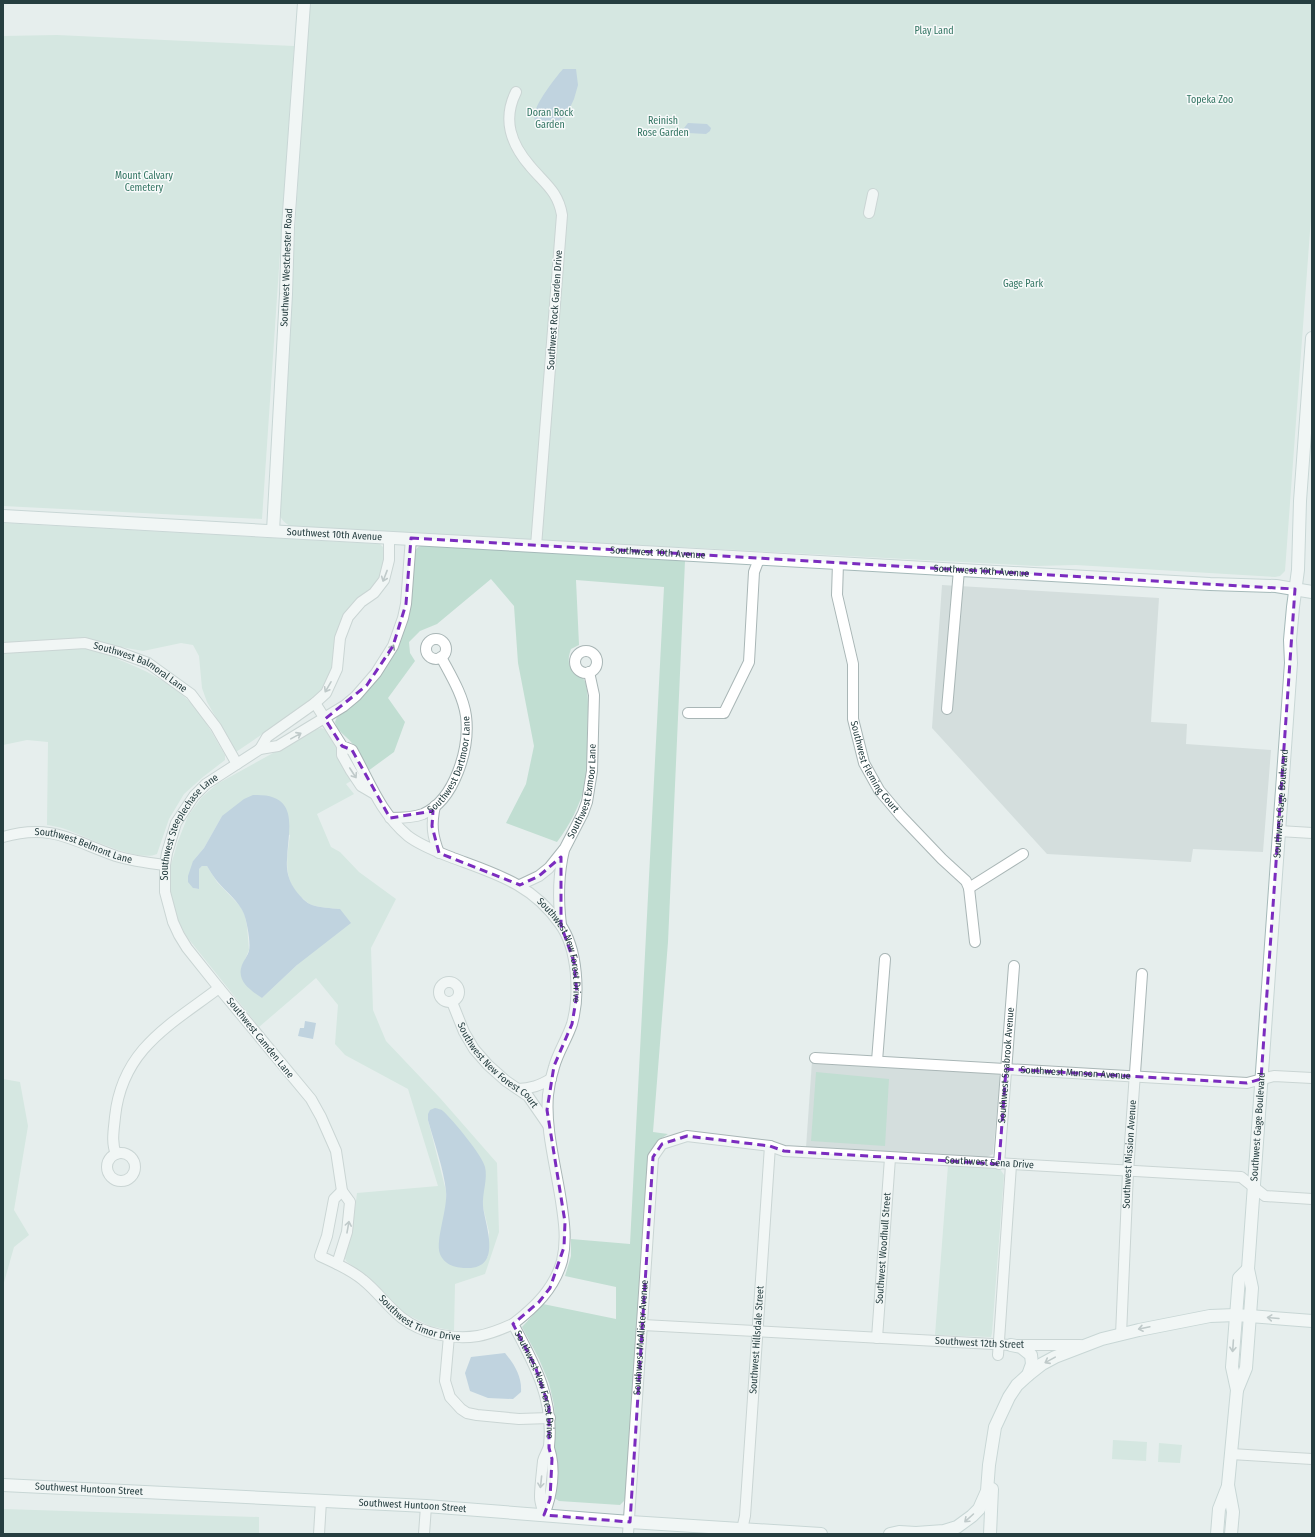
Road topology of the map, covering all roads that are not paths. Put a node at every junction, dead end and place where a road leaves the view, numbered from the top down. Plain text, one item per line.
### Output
1 (304, 3) edge
2 (516, 92) dead end
3 (873, 194) dead end
4 (869, 213) dead end
5 (1312, 344) edge
6 (3, 516) edge
7 (273, 531) junction
8 (389, 538) junction
9 (411, 538) junction
10 (536, 546) junction
11 (759, 559) junction
12 (838, 563) junction
13 (959, 570) junction
14 (1295, 589) junction
15 (1312, 592) edge
16 (3, 648) edge
17 (441, 657) dead end
18 (590, 672) dead end
19 (316, 703) junction
20 (947, 709) dead end
21 (688, 713) dead end
22 (325, 719) junction
23 (260, 750) junction
24 (237, 764) junction
25 (435, 806) junction
26 (390, 818) junction
27 (1279, 831) junction
28 (1312, 833) edge
29 (3, 837) edge
30 (565, 848) junction
31 (439, 853) junction
32 (1023, 854) dead end
33 (165, 865) junction
34 (520, 885) junction
35 (969, 888) junction
36 (561, 925) junction
37 (975, 942) dead end
38 (885, 959) dead end
39 (1014, 966) dead end
40 (1142, 974) dead end
41 (219, 988) junction
42 (452, 1002) dead end
43 (814, 1058) dead end
44 (877, 1062) junction
45 (1006, 1069) junction
46 (1135, 1077) junction
47 (1312, 1078) edge
48 (550, 1079) junction
49 (1261, 1079) junction
50 (518, 1089) junction
51 (549, 1126) junction
52 (662, 1144) joint
53 (770, 1146) junction
54 (116, 1154) dead end
55 (890, 1158) junction
56 (999, 1164) junction
57 (1011, 1165) junction
58 (1128, 1172) junction
59 (1253, 1187) junction
60 (342, 1191) junction
61 (1312, 1199) edge
62 (336, 1264) junction
63 (1248, 1269) junction
64 (1236, 1315) junction
65 (1250, 1316) junction
66 (1312, 1321) edge
67 (513, 1324) junction
68 (643, 1325) junction
69 (758, 1331) junction
70 (1121, 1335) junction
71 (449, 1336) junction
72 (876, 1338) junction
73 (1005, 1345) junction
74 (1086, 1345) junction
75 (998, 1355) dead end
76 (1028, 1375) junction
77 (1237, 1390) junction
78 (550, 1418) junction
79 (993, 1444) junction
80 (1231, 1454) junction
81 (1312, 1459) edge
82 (3, 1485) edge
83 (1228, 1485) junction
84 (321, 1501) junction
85 (426, 1506) junction
86 (544, 1516) junction
87 (629, 1528) edge
88 (741, 1532) edge
89 (319, 1534) edge
90 (424, 1534) edge
91 (821, 1534) edge
92 (890, 1534) edge
93 (990, 1534) edge
94 (1217, 1534) edge
95 (1231, 1534) edge

1 - 7 main road, Southwest Westchester Road
2 - 10 street, Southwest Rock Garden Drive
3 - 4 street
5 - 14 main road, Southwest Gage Boulevard
6 - 7 main road, Southwest 10th Avenue
7 - 8 main road, Southwest 10th Avenue
8 - 9 main road, Southwest 10th Avenue
8 -> 19 street, Southwest Steeplechase Lane
9 - 10 main road, Southwest 10th Avenue
22 -> 9 street, Southwest Steeplechase Lane
10 - 11 main road, Southwest 10th Avenue
11 - 12 main road, Southwest 10th Avenue
11 - 21 street
12 - 13 main road, Southwest 10th Avenue
12 - 35 street, Southwest Fleming Court
13 - 14 main road, Southwest 10th Avenue
13 - 20 street
14 - 15 main road, Southwest 10th Avenue
14 - 27 main road, Southwest Gage Boulevard
16 - 24 street, Southwest Balmoral Lane
17 - 25 street, Southwest Dartmoor Lane
18 - 30 street, Southwest Exmoor Lane
19 - 22 street
19 - 23 street, Southwest Steeplechase Lane
23 -> 22 street, Southwest Steeplechase Lane
22 - 26 street, Southwest New Forest Drive
23 - 24 street, Southwest Steeplechase Lane
24 - 33 street, Southwest Steeplechase Lane
25 - 26 street, Southwest Dartmoor Lane
25 - 31 street
26 - 31 street, Southwest New Forest Drive
27 - 28 street
27 - 49 main road, Southwest Gage Boulevard
29 - 33 street, Southwest Belmont Lane
30 - 34 street, Southwest Exmoor Lane
30 - 36 street
31 - 34 street, Southwest New Forest Drive
32 - 35 street
33 - 41 street, Southwest Steeplechase Lane
34 - 36 street, Southwest New Forest Drive
35 - 37 street
36 - 48 street, Southwest New Forest Drive
38 - 44 street
39 - 45 street, Southwest Seabrook Avenue
40 - 46 street, Southwest Mission Avenue
41 - 54 street, Southwest Camden Lane
41 - 60 street, Southwest Camden Lane
42 - 50 street, Southwest New Forest Court
43 - 44 street, Southwest Munson Avenue
44 - 45 street, Southwest Munson Avenue
45 - 46 street, Southwest Munson Avenue
45 - 56 street, Southwest Seabrook Avenue
46 - 49 street, Southwest Munson Avenue
46 - 58 street, Southwest Mission Avenue
47 - 49 street, Southwest Munson Avenue
48 - 50 street
48 - 51 street, Southwest New Forest Drive
49 - 59 main road, Southwest Gage Boulevard
50 - 51 street, Southwest New Forest Court
51 - 67 street, Southwest New Forest Drive
52 - 53 street, Southwest Sena Drive
52 - 68 street, Southwest McAlister Avenue
53 - 55 street, Southwest Sena Drive
53 - 69 street, Southwest Hillsdale Street
55 - 56 street, Southwest Sena Drive
55 - 72 street, Southwest Woodhull Street
56 - 57 street, Southwest Sena Drive
57 - 58 street, Southwest Sena Drive
57 - 73 street
58 - 59 street, Southwest Sena Drive
58 - 70 street, Southwest Mission Avenue
59 - 61 street, Southwest Sena Drive
59 - 63 main road, Southwest Gage Boulevard
62 -> 60 street, Southwest Camden Lane
60 - 62 street, Southwest Timor Drive
62 - 71 street, Southwest Timor Drive
63 - 64 main road, Southwest Gage Boulevard
63 - 65 main road, Southwest Gage Boulevard
64 - 65 main road, Southwest 12th Street
64 -> 70 main road, Southwest 12th Street
64 -> 77 main road, Southwest Gage Boulevard
66 -> 65 main road, Southwest 12th Street
65 - 77 main road, Southwest Gage Boulevard
67 - 71 street, Southwest Timor Drive
67 - 78 street, Southwest New Forest Drive
68 - 69 street, Southwest 12th Street
68 - 87 street, Southwest McAlister Avenue
69 - 72 street, Southwest 12th Street
69 - 88 street, Southwest Hillsdale Street
70 - 74 main road, Southwest 12th Street
71 - 78 street
72 - 73 street, Southwest 12th Street
73 - 74 street, Southwest 12th Street
73 - 75 street
73 - 76 main road
74 -> 76 main road
76 - 79 main road
77 - 80 main road, Southwest Gage Boulevard
78 - 86 street, Southwest New Forest Drive
79 -> 92 main road
79 - 93 main road
80 - 81 street
80 - 83 main road, Southwest Gage Boulevard
82 - 84 main road, Southwest Huntoon Street
83 - 94 main road, Southwest Gage Boulevard
83 - 95 main road, Southwest Gage Boulevard
84 - 85 main road, Southwest Huntoon Street
84 - 89 street
85 - 86 main road, Southwest Huntoon Street
85 - 90 street
86 - 87 main road, Southwest Huntoon Street
87 - 88 main road, Southwest Huntoon Street
88 - 91 main road, Southwest Huntoon Street

